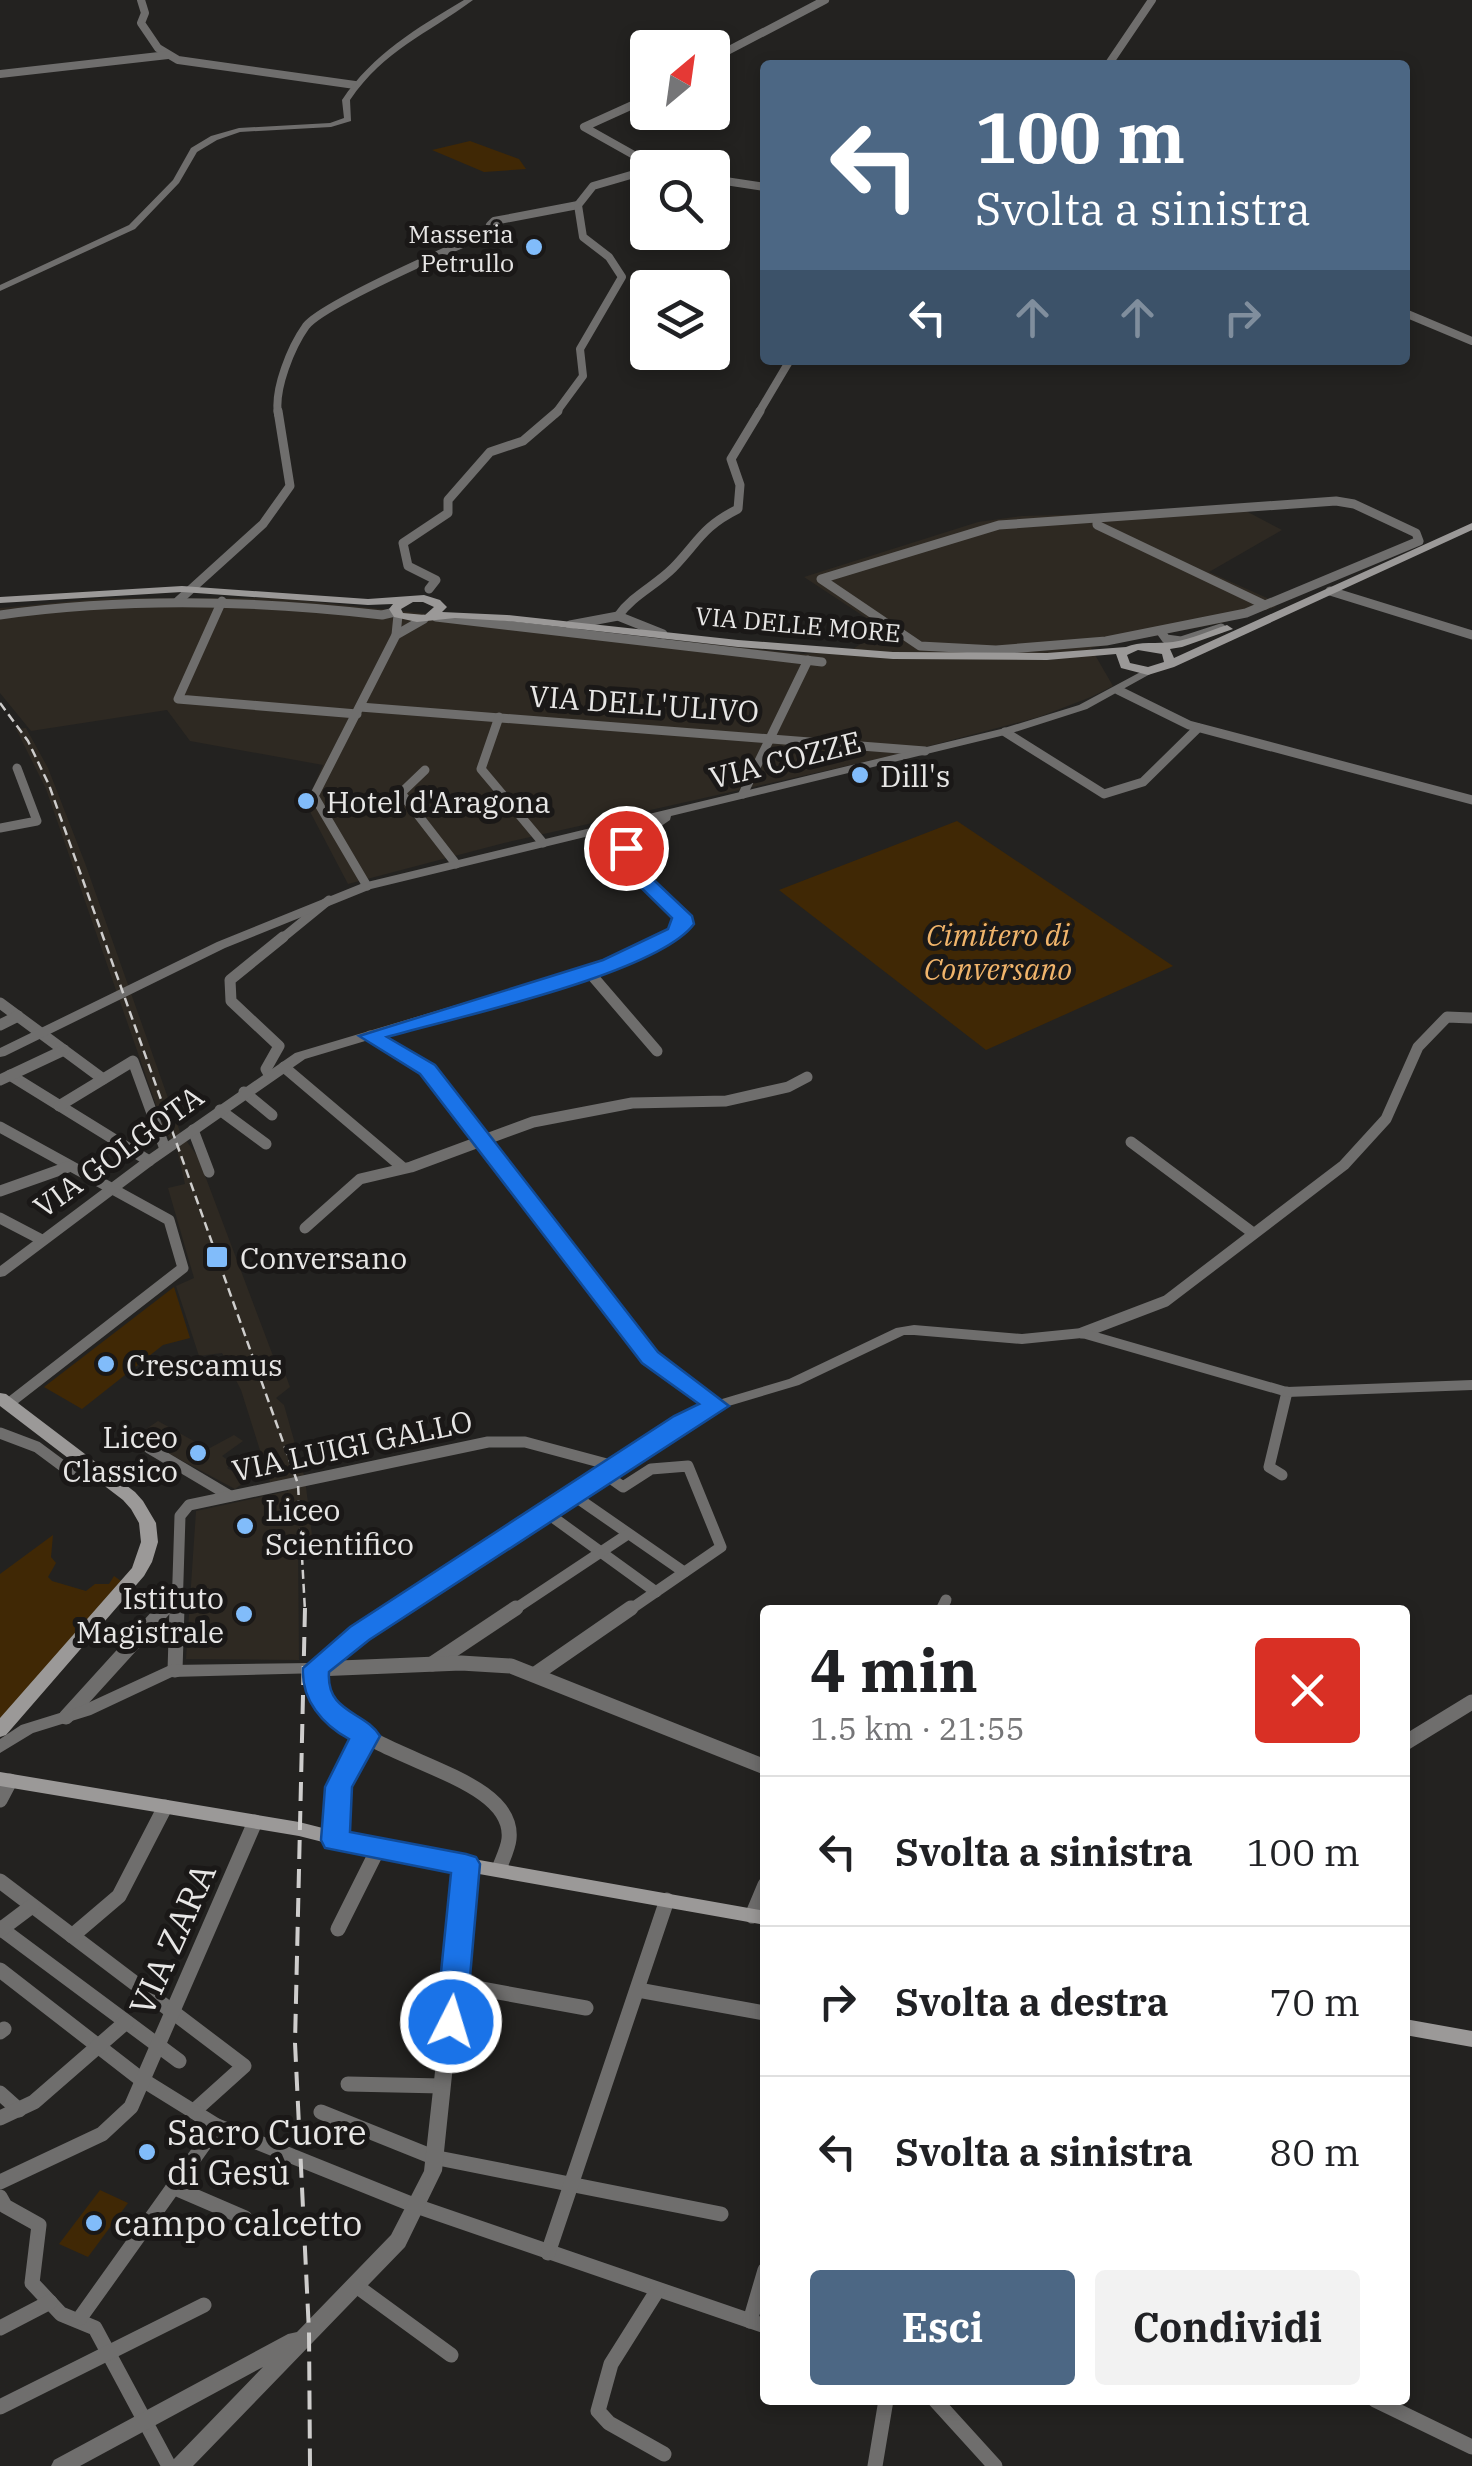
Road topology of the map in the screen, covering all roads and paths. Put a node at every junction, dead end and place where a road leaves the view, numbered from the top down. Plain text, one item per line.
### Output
1 (140, 0) edge
2 (469, 0) edge
3 (824, 0) edge
4 (1152, 0) edge
5 (730, 50) edge
6 (168, 55) junction
7 (1113, 60) edge
8 (0, 74) edge
9 (355, 85) junction
10 (630, 106) edge
11 (630, 153) edge
12 (630, 175) edge
13 (730, 182) edge
14 (760, 186) edge
15 (578, 205) junction
16 (0, 288) edge
17 (1410, 315) edge
18 (1472, 341) edge
19 (787, 365) edge
20 (1097, 519) junction
21 (1472, 526) edge
22 (1330, 591) junction
23 (180, 595) junction
24 (434, 597) junction
25 (409, 599) junction
26 (0, 600) edge
27 (222, 600) junction
28 (368, 602) junction
29 (1266, 606) junction
30 (396, 612) junction
31 (0, 614) edge
32 (618, 616) junction
33 (429, 618) junction
34 (507, 618) junction
35 (1252, 620) junction
36 (570, 624) junction
37 (1161, 632) junction
38 (663, 634) junction
39 (396, 635) junction
40 (1472, 635) edge
41 (1107, 646) junction
42 (1154, 646) junction
43 (1086, 656) junction
44 (808, 660) junction
45 (1126, 660) junction
46 (822, 662) dead end
47 (1170, 664) junction
48 (1148, 671) junction
49 (1123, 686) junction
50 (358, 710) junction
51 (500, 717) junction
52 (1198, 728) junction
53 (1005, 732) junction
54 (772, 738) junction
55 (924, 751) junction
56 (18, 768) dead end
57 (425, 770) dead end
58 (743, 794) junction
59 (1472, 800) edge
60 (685, 808) junction
61 (0, 828) edge
62 (542, 842) junction
63 (456, 864) junction
64 (367, 886) junction
65 (332, 898) junction
66 (590, 972) junction
67 (0, 1003) edge
68 (18, 1016) junction
69 (1472, 1018) edge
70 (0, 1025) edge
71 (41, 1033) junction
72 (370, 1036) junction
73 (64, 1050) junction
74 (658, 1051) dead end
75 (0, 1053) edge
76 (284, 1067) junction
77 (270, 1076) junction
78 (807, 1077) dead end
79 (5, 1078) edge
80 (103, 1079) junction
81 (244, 1092) junction
82 (59, 1106) junction
83 (220, 1110) junction
84 (272, 1115) dead end
85 (0, 1126) edge
86 (192, 1130) junction
87 (482, 1142) junction
88 (1132, 1142) dead end
89 (266, 1144) dead end
90 (165, 1149) junction
91 (149, 1160) junction
92 (68, 1166) junction
93 (402, 1167) junction
94 (210, 1172) dead end
95 (108, 1190) junction
96 (0, 1191) edge
97 (0, 1218) edge
98 (304, 1228) dead end
99 (1253, 1233) junction
100 (42, 1240) junction
101 (0, 1273) edge
102 (1082, 1333) junction
103 (1472, 1385) edge
104 (1286, 1392) junction
105 (4, 1401) edge
106 (717, 1406) junction
107 (0, 1433) edge
108 (149, 1448) dead end
109 (86, 1467) junction
110 (612, 1470) junction
111 (1282, 1476) dead end
112 (230, 1496) junction
113 (574, 1496) junction
114 (547, 1513) junction
115 (628, 1534) junction
116 (600, 1552) junction
117 (684, 1572) junction
118 (656, 1592) junction
119 (174, 1597) junction
120 (431, 1664) junction
121 (316, 1668) junction
122 (174, 1670) junction
123 (537, 1674) junction
124 (1472, 1702) edge
125 (66, 1716) junction
126 (3, 1726) edge
127 (366, 1736) junction
128 (1410, 1740) edge
129 (0, 1747) edge
130 (760, 1765) edge
131 (5, 1780) edge
132 (0, 1800) edge
133 (165, 1807) junction
134 (256, 1822) junction
135 (335, 1840) junction
136 (378, 1849) junction
137 (466, 1864) junction
138 (498, 1869) junction
139 (0, 1881) edge
140 (667, 1900) junction
141 (32, 1906) junction
142 (758, 1917) edge
143 (0, 1929) edge
144 (338, 1929) dead end
145 (72, 1936) junction
146 (0, 1970) edge
147 (454, 1984) junction
148 (638, 1990) junction
149 (586, 2008) dead end
150 (172, 2011) junction
151 (760, 2012) edge
152 (126, 2022) junction
153 (1410, 2029) edge
154 (1472, 2039) edge
155 (158, 2045) junction
156 (98, 2046) junction
157 (179, 2061) dead end
158 (141, 2078) junction
159 (348, 2084) dead end
160 (442, 2086) junction
161 (0, 2092) edge
162 (19, 2110) junction
163 (194, 2111) junction
164 (321, 2112) dead end
165 (0, 2118) edge
166 (217, 2126) junction
167 (433, 2157) junction
168 (572, 2181) junction
169 (0, 2182) edge
170 (174, 2187) junction
171 (0, 2197) edge
172 (416, 2206) junction
173 (721, 2214) dead end
174 (245, 2218) dead end
175 (548, 2253) junction
176 (355, 2285) junction
177 (657, 2291) junction
178 (50, 2302) junction
179 (204, 2306) dead end
180 (80, 2318) junction
181 (757, 2323) edge
182 (0, 2328) edge
183 (309, 2332) junction
184 (110, 2354) junction
185 (450, 2355) dead end
186 (885, 2405) edge
187 (940, 2405) edge
188 (1385, 2405) edge
189 (0, 2407) edge
190 (147, 2423) junction
191 (1472, 2447) edge
192 (664, 2454) dead end
193 (61, 2466) edge
194 (169, 2466) edge
195 (180, 2466) edge
196 (876, 2466) edge
197 (995, 2466) edge

1 - 6 street
2 - 9 street
3 - 5 street
4 - 7 street
6 - 8 street
6 - 9 street
9 - 16 street
10 - 11 street
12 - 15 street
13 - 14 street
15 - 23 street
15 - 24 street
17 - 18 street
19 - 32 street
20 - 29 street
20 - 29 street
20 - 41 street
21 - 22 main road
22 - 35 main road
22 - 40 street
22 - 47 main road
23 - 26 main road
23 - 27 street
23 - 28 main road
23 - 31 street
24 - 25 main road
24 - 33 main road
24 - 34 main road
25 - 28 main road
25 - 30 main road
27 - 30 street
27 - 50 street, VIA DELL'ULIVO
28 - 30 main road
29 - 37 street
30 - 33 main road
30 - 39 street
32 - 36 street
32 - 38 street
33 - 34 main road
33 - 39 street
33 - 44 street
34 - 36 main road, VIA DELLE MORE
35 - 37 street
35 - 42 main road
36 - 38 main road, VIA DELLE MORE
37 - 41 street
38 - 43 main road, VIA DELLE MORE
39 - 50 street
41 - 43 main road
41 - 45 main road
42 - 45 main road
42 - 47 main road
43 - 45 main road
44 - 46 street
44 - 54 street
45 - 48 main road
45 - 49 street
47 - 48 main road
48 - 49 street, VIA COZZE
49 - 52 street
49 - 53 street, VIA COZZE
50 - 51 street, VIA DELL'ULIVO
50 - 64 street
51 - 54 street, VIA DELL'ULIVO
51 - 62 street
52 - 53 street
52 - 59 street
53 - 55 street, VIA COZZE
54 - 55 street, VIA DELL'ULIVO
54 - 58 street
55 - 58 street, VIA COZZE
56 - 61 street
57 - 63 street
58 - 60 street, VIA COZZE
60 - 62 street, VIA COZZE
60 - 66 street, VIA GOLGOTA
62 - 63 street, VIA COZZE
63 - 64 street, VIA COZZE
64 - 65 street, VIA COZZE
65 - 71 street
65 - 77 street
66 - 72 street, VIA GOLGOTA
66 - 74 street
67 - 68 street
68 - 70 street
68 - 71 street
69 - 99 street
71 - 73 street
71 - 75 street
72 - 76 street, VIA GOLGOTA
72 - 87 street
73 - 79 street
73 - 80 street
76 - 77 street, VIA GOLGOTA
76 - 93 street
77 - 81 street, VIA GOLGOTA
78 - 87 street
79 - 82 street
80 - 82 street
80 - 90 street
81 - 83 street, VIA GOLGOTA
81 - 84 street
82 - 91 street
83 - 86 street, VIA GOLGOTA
83 - 89 street
85 - 92 street
86 - 90 street, VIA GOLGOTA
86 - 94 street
87 - 93 street
87 - 106 street
88 - 99 street
90 - 91 street, VIA GOLGOTA
91 - 95 street, VIA GOLGOTA
92 - 95 street
92 - 96 street
93 - 98 street
95 - 100 street, VIA GOLGOTA
95 - 105 street
97 - 100 street
99 - 102 street
100 - 101 street, VIA GOLGOTA
102 - 104 street
102 - 106 street
103 - 104 street
104 - 111 street
105 - 109 main road
106 - 110 street
107 - 109 street
108 - 112 street
109 - 126 main road
110 - 112 street, VIA LUIGI GALLO
110 - 113 street
110 - 117 street, VIA LUIGI GALLO
112 - 119 street, VIA LUIGI GALLO
113 - 114 street
113 - 115 street
114 - 116 street
114 - 121 street
115 - 116 street
115 - 117 street
116 - 118 street
116 - 120 street
117 - 118 street
118 - 123 street
119 - 122 street
119 - 125 street
120 - 121 street
120 - 123 street
121 - 122 street
121 - 127 street
122 - 125 street
123 - 130 street
124 - 128 street
125 - 129 street
127 - 135 street
127 - 138 street
131 - 132 street
131 - 133 main road
133 - 134 main road
133 - 145 street
134 - 135 main road
134 - 150 street, VIA ZARA
135 - 136 main road
136 - 137 main road
136 - 144 street
137 - 138 main road
137 - 147 street
138 - 140 main road
139 - 141 street
140 - 142 main road
140 - 148 street
141 - 143 street
141 - 145 street
143 - 152 street
145 - 150 street
146 - 156 street
147 - 149 street
147 - 160 street
148 - 151 street
148 - 168 street
150 - 155 street, VIA ZARA
150 - 163 street
152 - 155 street
152 - 156 street
153 - 154 main road
155 - 157 street
155 - 158 street, VIA ZARA
156 - 158 street
156 - 162 street
158 - 163 street
158 - 169 street, VIA ZARA
159 - 160 street
160 - 167 street
161 - 162 street
162 - 165 street
163 - 166 street
164 - 167 street
166 - 170 street
166 - 172 street
167 - 168 street
167 - 172 street
168 - 173 street
168 - 175 street
170 - 174 street
170 - 180 street
171 - 178 street
172 - 175 street
172 - 176 street
175 - 177 street
176 - 183 street
176 - 185 street
177 - 181 street
177 - 192 street
178 - 180 street
178 - 182 street
179 - 184 street
180 - 184 street
183 - 190 street
183 - 195 street
184 - 189 street
184 - 190 street
186 - 196 street
187 - 197 street
188 - 191 street
190 - 193 street
190 - 194 street

